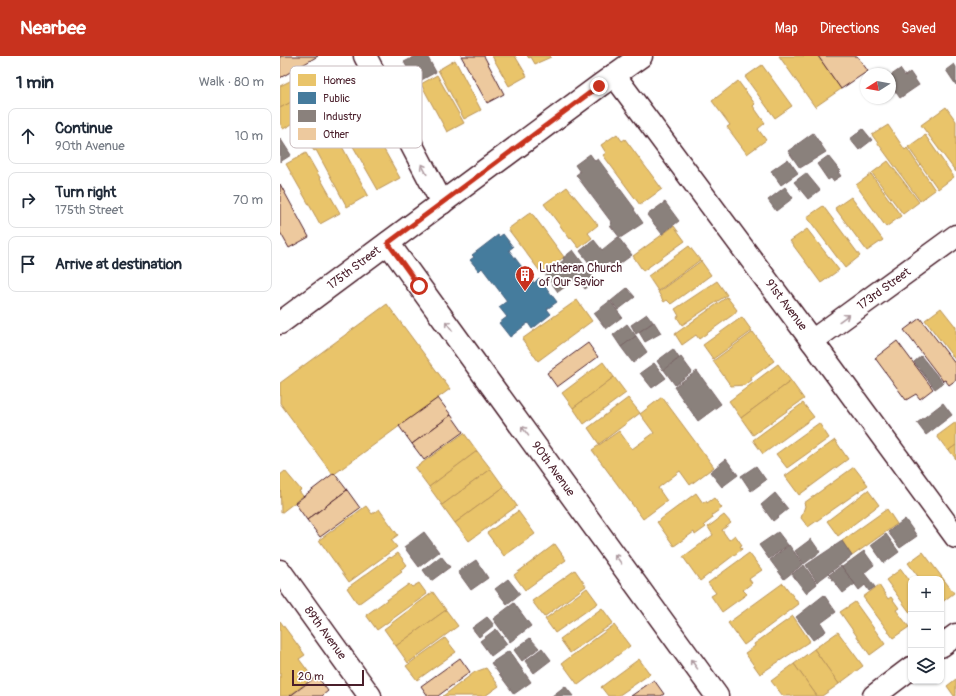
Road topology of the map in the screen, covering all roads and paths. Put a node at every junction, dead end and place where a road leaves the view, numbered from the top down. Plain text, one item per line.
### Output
1 (365, 56) edge
2 (641, 56) edge
3 (370, 66) edge
4 (614, 75) junction
5 (413, 148) edge
6 (442, 203) junction
7 (956, 236) edge
8 (388, 243) junction
9 (280, 323) edge
10 (812, 341) junction
11 (956, 537) edge
12 (280, 571) edge
13 (956, 635) edge
14 (944, 644) edge
15 (908, 670) edge
16 (370, 696) edge
17 (717, 696) edge
18 (874, 696) edge

3 -> 1 street
2 - 4 street, 175th Street
4 - 6 street, 175th Street
4 - 10 street, 91st Avenue
6 -> 5 street
6 - 8 street, 175th Street
10 -> 7 street, 173rd Street
8 - 9 street, 175th Street
17 -> 8 street, 90th Avenue
10 - 11 street, 91st Avenue
12 - 16 street, 89th Avenue
13 - 14 street
15 - 18 street

